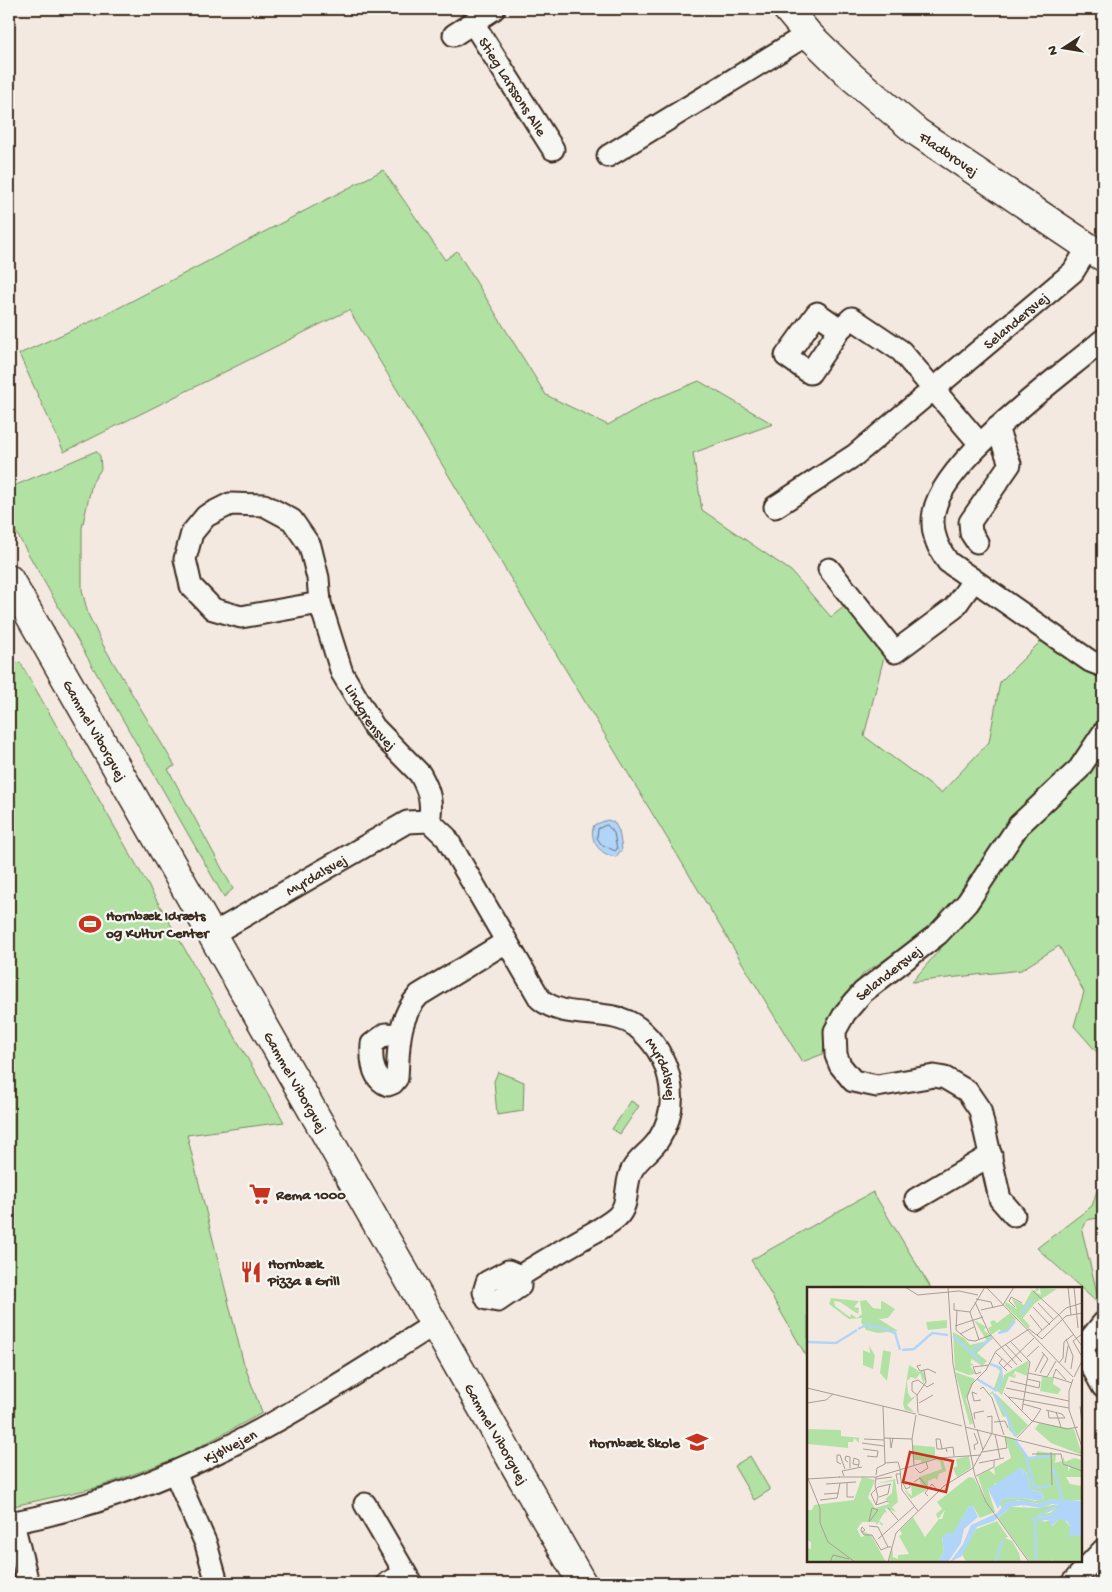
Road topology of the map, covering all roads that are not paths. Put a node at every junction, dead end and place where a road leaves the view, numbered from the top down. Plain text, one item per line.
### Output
1 (494, 9) edge
2 (787, 9) edge
3 (473, 23) junction
4 (808, 34) junction
5 (454, 35) dead end
6 (553, 149) dead end
7 (608, 156) dead end
8 (1096, 252) edge
9 (840, 329) dead end
10 (1103, 340) edge
11 (934, 387) junction
12 (998, 428) junction
13 (980, 444) junction
14 (775, 507) dead end
15 (977, 542) dead end
16 (829, 569) dead end
17 (9, 579) edge
18 (973, 581) junction
19 (320, 603) junction
20 (1103, 666) edge
21 (1103, 733) edge
22 (429, 821) junction
23 (211, 935) junction
24 (506, 942) junction
25 (399, 1035) dead end
26 (991, 1155) junction
27 (916, 1199) dead end
28 (1014, 1215) dead end
29 (520, 1276) dead end
30 (1103, 1323) edge
31 (433, 1325) junction
32 (1103, 1387) edge
33 (175, 1473) junction
34 (365, 1504) dead end
35 (11, 1523) edge
36 (1103, 1550) edge
37 (402, 1580) edge
38 (28, 1583) edge
39 (217, 1583) edge
40 (582, 1583) edge
41 (1072, 1583) edge

1 - 3 street, Stieg Larssons Alle
2 - 4 main road, Fladbrovej
3 - 5 street, Stieg Larssons Alle
3 - 6 street, Stieg Larssons Alle
4 - 7 street
4 - 8 main road, Fladbrovej
8 - 11 street, Selandersvej
9 - 11 street
10 - 12 street
11 - 13 street
11 - 14 street, Selandersvej
12 - 13 street
12 - 15 street
13 - 18 street
16 - 18 street
17 - 23 main road, Gammel Viborgvej
18 - 20 street
19 - 19 street, Lindgrensvej
19 - 22 street, Lindgrensvej
21 - 26 street, Selandersvej
22 - 23 street, Myrdalsvej
22 - 24 street, Myrdalsvej
23 - 31 main road, Gammel Viborgvej
24 - 25 street
24 - 29 street, Myrdalsvej
26 - 27 street
26 - 28 street, Selandersvej
30 - 32 street
31 - 33 street, Kjølvejen
31 - 40 main road, Gammel Viborgvej
33 - 35 street, Kjølvejen
33 - 39 street
34 - 37 street
35 - 38 street
36 - 41 street

